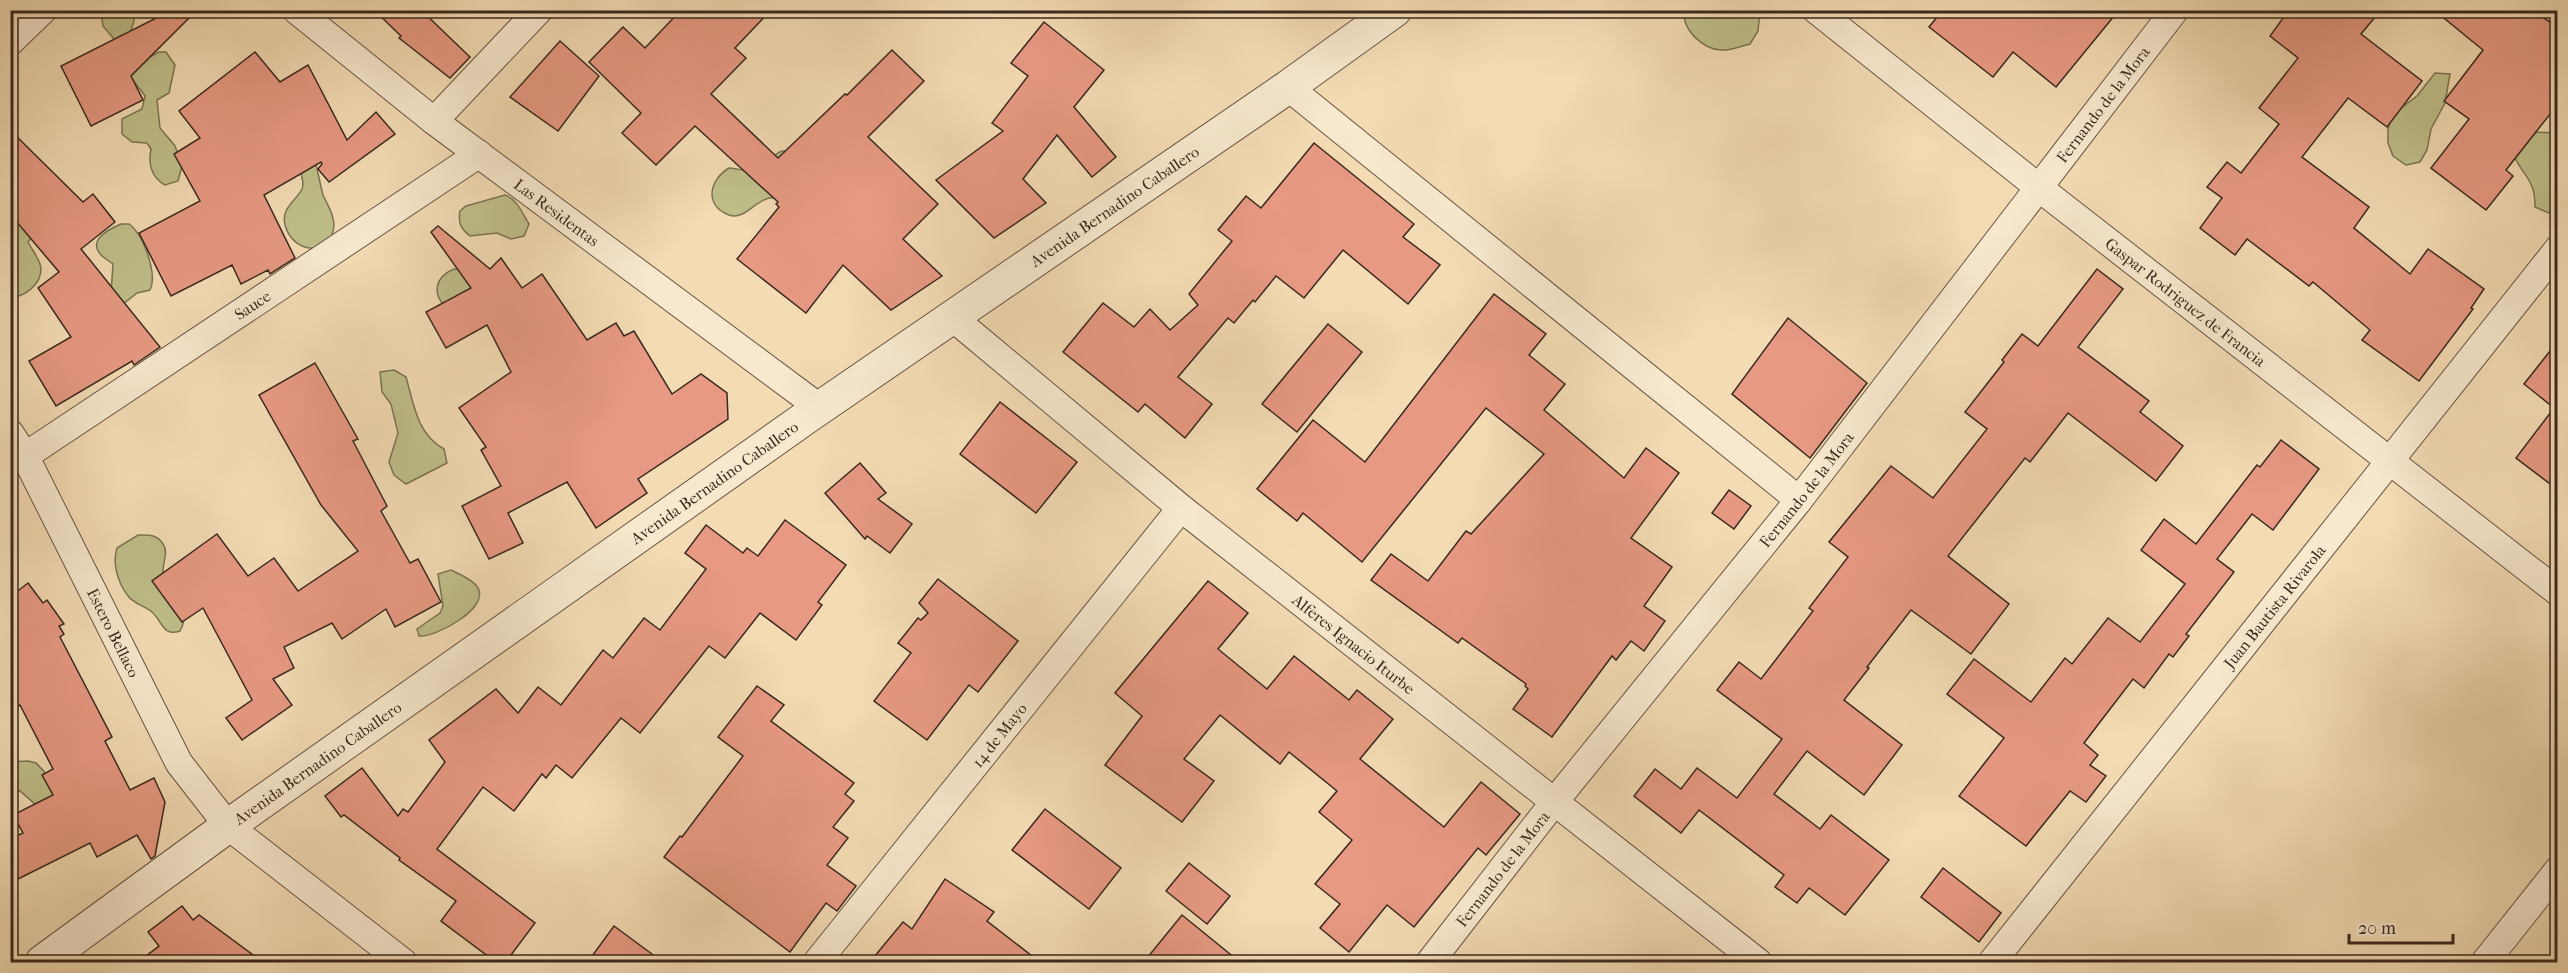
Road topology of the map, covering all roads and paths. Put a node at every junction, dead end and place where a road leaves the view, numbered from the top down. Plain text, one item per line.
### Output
1 (43, 10) edge
2 (296, 10) edge
3 (539, 10) edge
4 (1395, 10) edge
5 (1816, 10) edge
6 (2175, 10) edge
7 (10, 42) edge
8 (1288, 87) junction
9 (435, 121) junction
10 (479, 154) junction
11 (2038, 187) junction
12 (2558, 249) edge
13 (952, 317) junction
14 (820, 408) junction
15 (10, 433) edge
16 (25, 456) junction
17 (2390, 462) junction
18 (1799, 500) junction
19 (1181, 508) junction
20 (2558, 592) edge
21 (1555, 801) junction
22 (228, 826) junction
23 (2558, 870) edge
24 (42, 963) edge
25 (403, 963) edge
26 (817, 963) edge
27 (1430, 963) edge
28 (1758, 963) edge
29 (1992, 963) edge
30 (2485, 963) edge

1 - 7 street
2 - 9 street, Las Residentas
3 - 9 street
4 - 8 street, Avenida Bernadino Caballero
5 - 11 street, Gaspar Rodriguez de Francia
6 - 11 street, Fernando de la Mora
8 - 13 street, Avenida Bernadino Caballero
8 - 18 street
9 - 10 street, Las Residentas
10 - 14 street, Las Residentas
10 - 16 street, Sauce
11 - 17 street, Gaspar Rodriguez de Francia
11 - 18 street, Fernando de la Mora
12 - 17 street, Juan Bautista Rivarola
13 - 14 street, Avenida Bernadino Caballero
13 - 19 street, Alferes Ignacio Iturbe
14 - 22 street, Avenida Bernadino Caballero
15 - 16 street, Estero Bellaco
16 - 22 street, Estero Bellaco
17 - 20 street, Gaspar Rodriguez de Francia
17 - 29 street, Juan Bautista Rivarola
18 - 21 street, Fernando de la Mora
19 - 21 street, Alferes Ignacio Iturbe
19 - 26 street, 14 de Mayo
21 - 27 street, Fernando de la Mora
21 - 28 street, Alferes Ignacio Iturbe
22 - 24 street, Avenida Bernadino Caballero
22 - 25 street, Estero Bellaco
23 - 30 street

